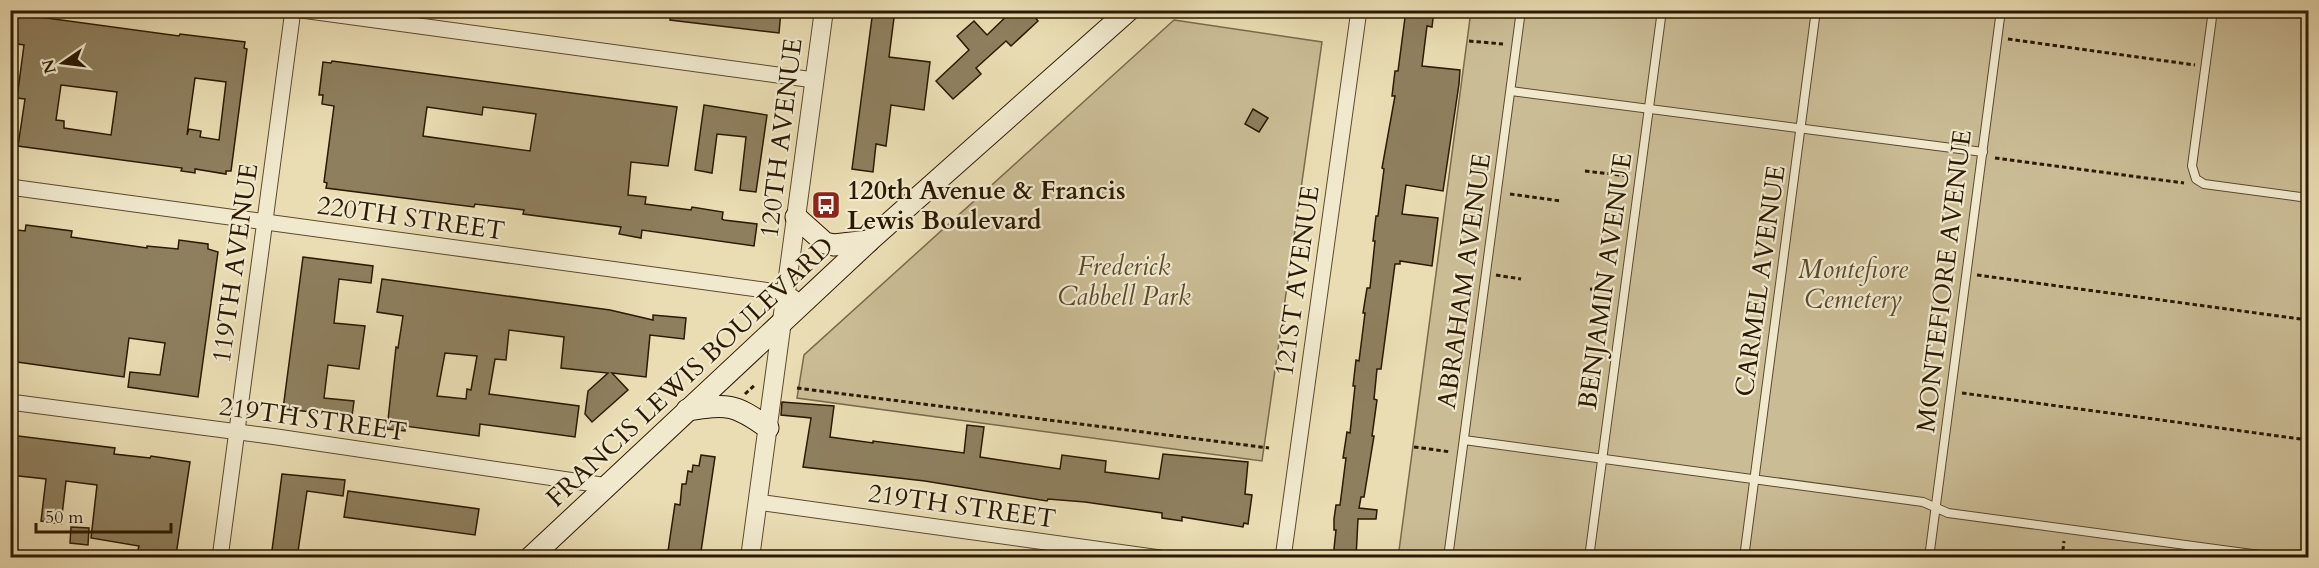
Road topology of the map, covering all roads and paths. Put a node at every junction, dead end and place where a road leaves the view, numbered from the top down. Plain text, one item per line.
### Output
1 (293, 10) edge
2 (302, 10) edge
3 (824, 10) edge
4 (1129, 10) edge
5 (1359, 10) edge
6 (1521, 10) edge
7 (1662, 10) edge
8 (1816, 10) edge
9 (2001, 10) edge
10 (2213, 10) edge
11 (2300, 10) edge
12 (2308, 12) edge
13 (1998, 38) junction
14 (1469, 41) dead end
15 (1517, 45) junction
16 (2205, 66) junction
17 (814, 80) junction
18 (1511, 91) junction
19 (1649, 108) junction
20 (1801, 129) junction
21 (1983, 152) junction
22 (1585, 171) dead end
23 (1640, 178) junction
24 (2196, 179) junction
25 (10, 187) edge
26 (1497, 192) junction
27 (2308, 198) edge
28 (1562, 201) dead end
29 (796, 217) junction
30 (265, 222) junction
31 (869, 242) junction
32 (1486, 273) junction
33 (1967, 273) junction
34 (1521, 279) dead end
35 (1590, 289) dead end
36 (1624, 292) junction
37 (794, 298) junction
38 (2308, 320) edge
39 (782, 322) junction
40 (796, 388) dead end
41 (1951, 391) junction
42 (10, 402) edge
43 (687, 410) junction
44 (768, 428) junction
45 (237, 432) junction
46 (1464, 440) junction
47 (2308, 440) edge
48 (1414, 447) dead end
49 (1269, 448) dead end
50 (1462, 454) junction
51 (1602, 459) junction
52 (1754, 480) junction
53 (608, 486) junction
54 (758, 502) junction
55 (1936, 507) junction
56 (220, 558) edge
57 (530, 558) edge
58 (750, 558) edge
59 (1160, 558) edge
60 (1283, 558) edge
61 (1448, 558) edge
62 (1589, 558) edge
63 (1744, 558) edge
64 (1929, 558) edge
65 (2282, 558) edge

1 - 30 street, 119TH AVENUE
2 - 17 street
3 - 17 street, 120TH AVENUE
4 - 31 main road, FRANCIS LEWIS BOULEVARD
5 - 60 street, 121ST AVENUE
6 - 15 lane, ABRAHAM AVENUE
7 - 19 lane, BENJAMIN AVENUE
8 - 20 lane, CARMEL AVENUE
9 - 13 lane, MONTEFIORE AVENUE
10 - 16 lane
11 - 12 path
13 - 16 path
13 - 21 lane, MONTEFIORE AVENUE
14 - 15 path
15 - 18 lane, ABRAHAM AVENUE
16 - 24 lane
17 - 29 street, 120TH AVENUE
18 - 19 lane
18 - 26 lane, ABRAHAM AVENUE
19 - 20 lane
19 - 23 lane, BENJAMIN AVENUE
20 - 21 lane
20 - 52 lane, CARMEL AVENUE
21 - 24 path
21 - 33 lane, MONTEFIORE AVENUE
22 - 23 path
23 - 36 lane, BENJAMIN AVENUE
24 - 27 lane
25 - 30 street, 220TH STREET
26 - 28 path
26 - 32 lane, ABRAHAM AVENUE
29 - 31 main road
29 - 37 street, 120TH AVENUE
30 - 37 street, 220TH STREET
30 - 45 street, 119TH AVENUE
31 - 37 main road, FRANCIS LEWIS BOULEVARD
32 - 34 path
32 - 46 lane, ABRAHAM AVENUE
33 - 38 path
33 - 41 lane, MONTEFIORE AVENUE
35 - 36 path
36 - 51 lane, BENJAMIN AVENUE
37 - 39 main road, FRANCIS LEWIS BOULEVARD
39 - 43 main road, FRANCIS LEWIS BOULEVARD
39 - 44 street
40 - 49 path
41 - 47 path
41 - 55 lane, MONTEFIORE AVENUE
42 - 45 street, 219TH STREET
43 - 44 main road
43 - 53 main road, FRANCIS LEWIS BOULEVARD
44 - 54 street
45 - 53 street, 219TH STREET
45 - 56 street, 119TH AVENUE
46 - 50 lane, ABRAHAM AVENUE
46 - 51 lane
48 - 50 path
50 - 61 lane, ABRAHAM AVENUE
51 - 52 lane
51 - 62 lane, BENJAMIN AVENUE
52 - 55 lane
52 - 63 lane, CARMEL AVENUE
53 - 57 main road, FRANCIS LEWIS BOULEVARD
54 - 58 street
54 - 59 street, 219TH STREET
55 - 64 lane, MONTEFIORE AVENUE
55 - 65 lane

